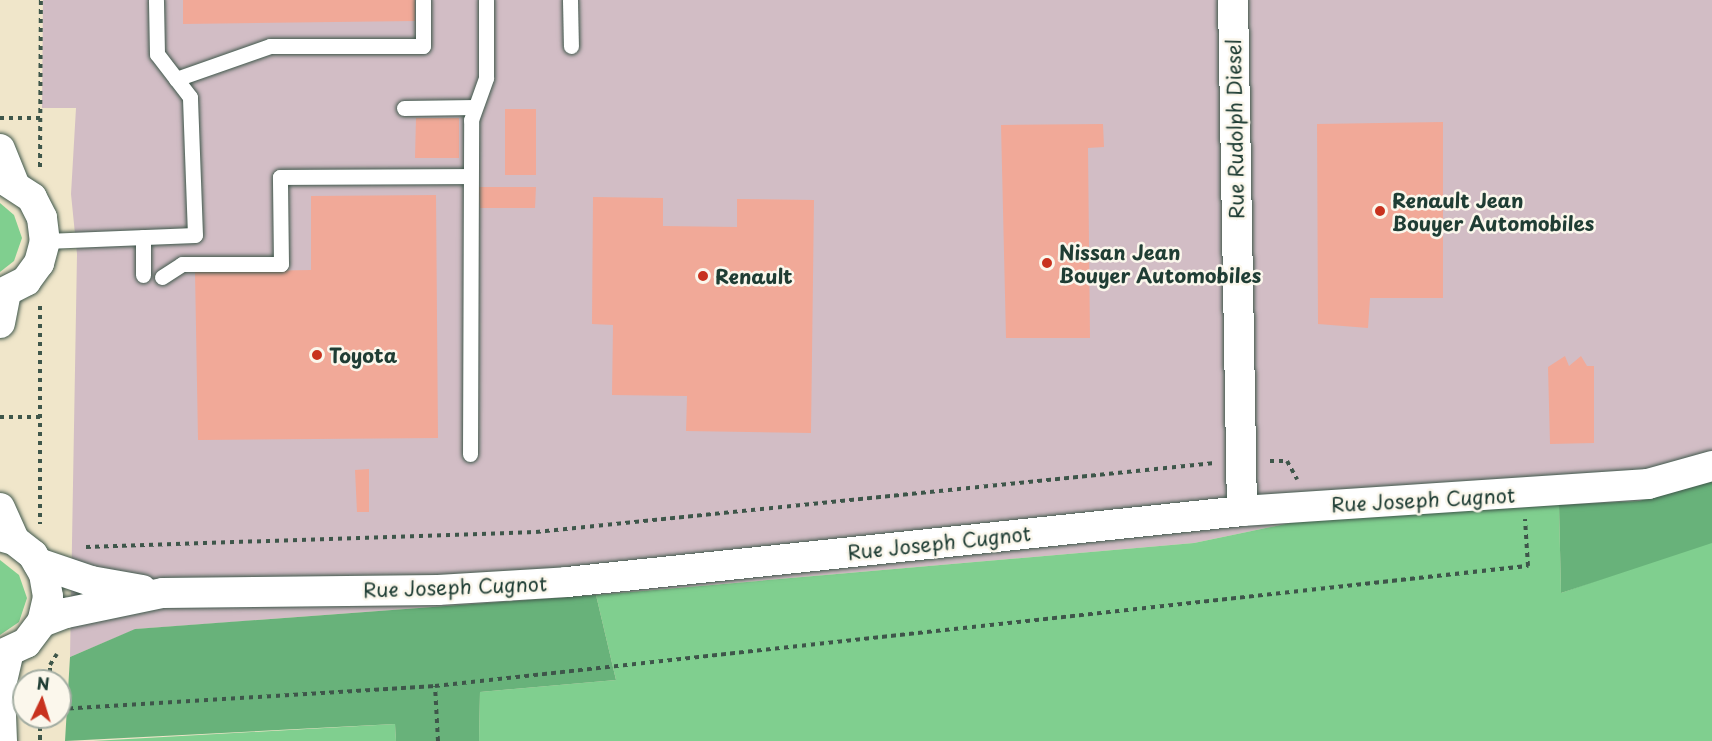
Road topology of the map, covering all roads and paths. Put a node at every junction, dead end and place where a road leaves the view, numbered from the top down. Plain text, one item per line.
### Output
1 (41, 0) edge
2 (156, 0) edge
3 (423, 0) edge
4 (486, 0) edge
5 (570, 0) edge
6 (1233, 0) edge
7 (571, 46) dead end
8 (176, 79) junction
9 (475, 107) junction
10 (404, 108) dead end
11 (0, 118) edge
12 (40, 118) junction
13 (0, 149) edge
14 (45, 174) dead end
15 (471, 176) junction
16 (7, 180) edge
17 (142, 237) junction
18 (45, 241) junction
19 (143, 275) dead end
20 (162, 277) dead end
21 (3, 294) edge
22 (40, 301) dead end
23 (0, 323) edge
24 (0, 417) edge
25 (40, 417) junction
26 (470, 454) dead end
27 (1239, 462) junction
28 (1712, 466) edge
29 (1301, 485) dead end
30 (1523, 495) junction
31 (0, 508) edge
32 (1242, 511) junction
33 (18, 534) edge
34 (77, 545) dead end
35 (38, 563) junction
36 (163, 593) junction
37 (42, 622) junction
38 (4, 655) edge
39 (435, 686) junction
40 (72, 708) edge
41 (2, 741) edge
42 (438, 741) edge

1 - 12 path
2 - 8 lane
3 - 8 lane
4 - 9 lane
5 - 7 lane
6 - 27 street, Rue Rudolph Diesel
8 - 17 lane
9 - 10 lane
9 - 15 lane
11 - 12 path
12 - 14 path
13 - 16 street
15 - 20 lane
15 - 26 lane
16 - 18 street
17 - 18 lane
17 - 19 lane
18 - 21 street
21 - 23 street
22 - 25 path
24 - 25 path
25 - 33 path
27 - 29 path
27 - 32 street, Rue Rudolph Diesel
27 - 34 path
28 - 30 street, Rue Joseph Cugnot
30 - 32 street, Rue Joseph Cugnot
30 - 39 path
31 - 33 street
32 - 36 street, Rue Joseph Cugnot
33 - 35 street
35 - 36 street, Rue Joseph Cugnot
35 - 37 street
36 - 37 street, Rue Joseph Cugnot
37 - 38 street
38 - 41 street
39 - 40 path
39 - 42 path

